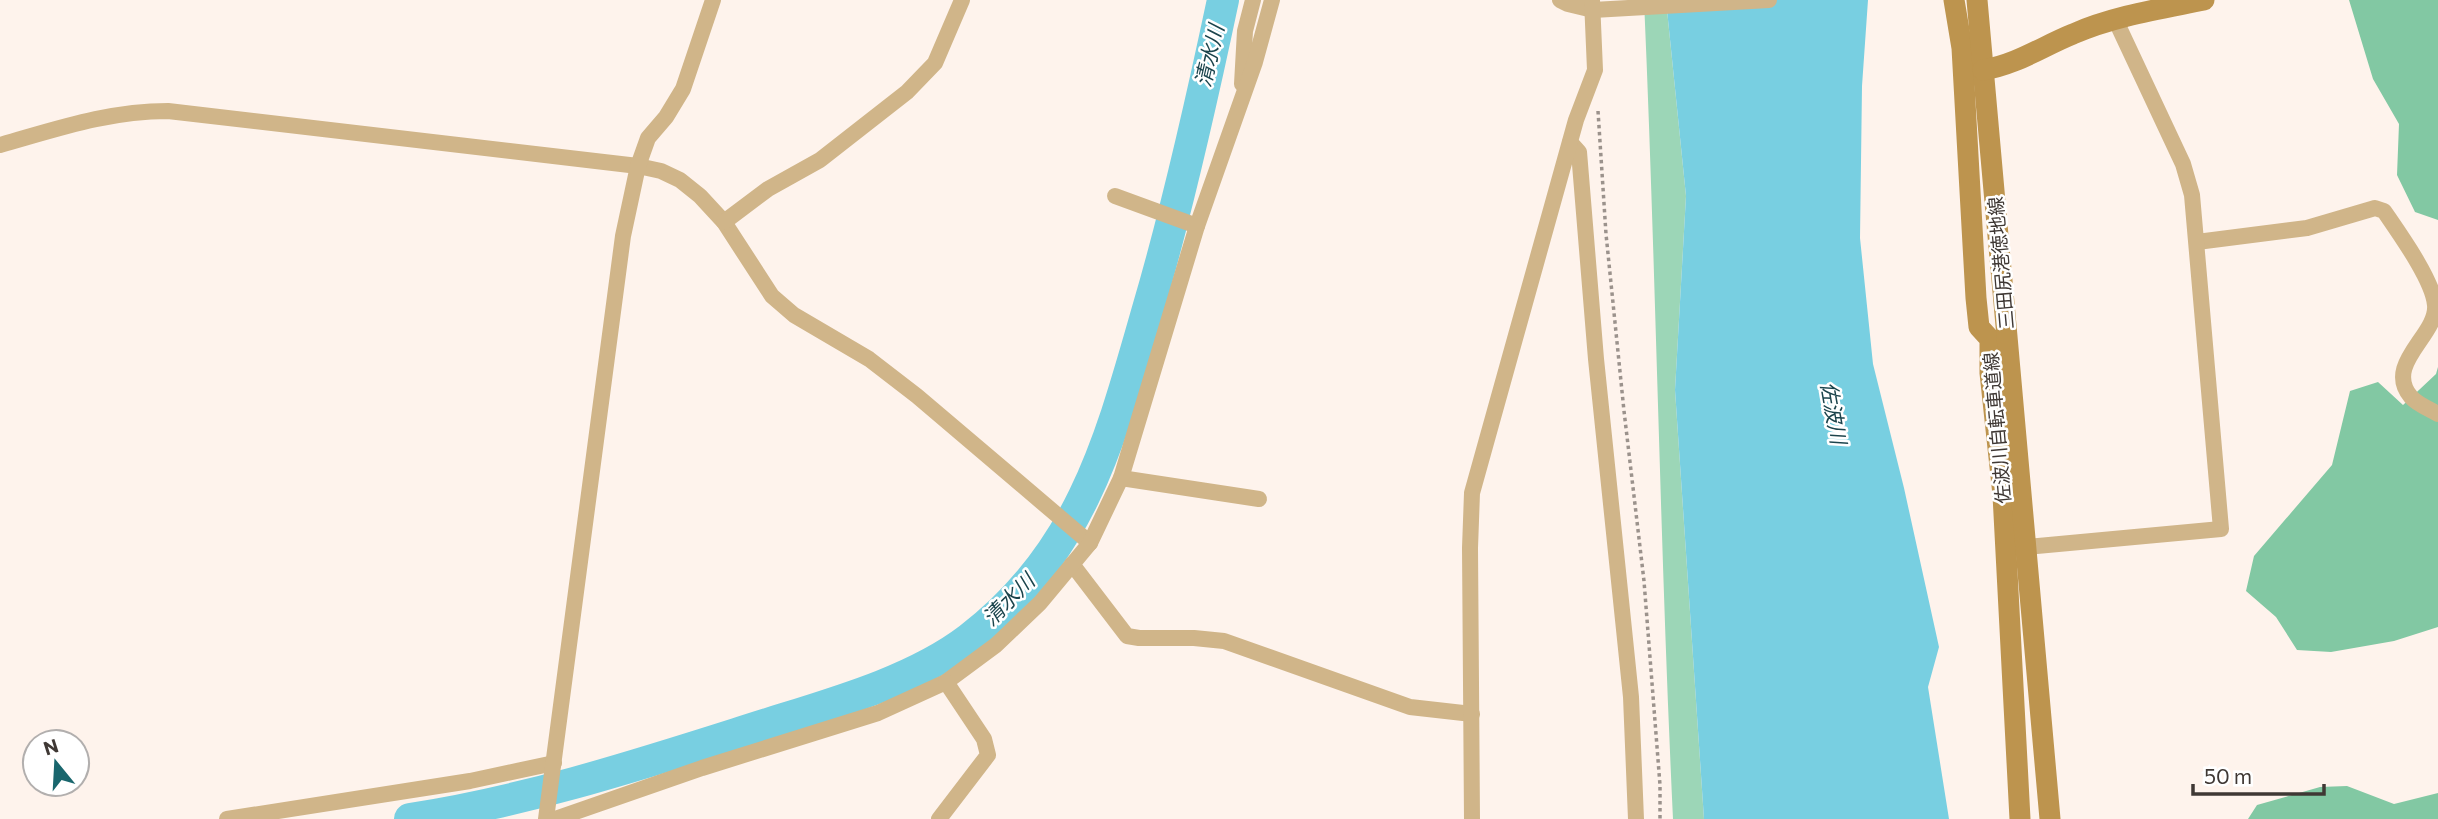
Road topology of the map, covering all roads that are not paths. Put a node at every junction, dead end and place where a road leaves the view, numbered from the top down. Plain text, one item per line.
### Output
1 (713, 0) edge
2 (962, 0) edge
3 (1272, 0) edge
4 (1560, 0) edge
5 (1769, 0) edge
6 (1954, 0) edge
7 (1977, 0) edge
8 (2204, 0) edge
9 (1248, 2) edge
10 (1592, 5) edge
11 (2115, 19) junction
12 (1983, 70) junction
13 (1242, 98) junction
14 (1570, 142) junction
15 (0, 145) edge
16 (638, 166) junction
17 (1115, 196) dead end
18 (724, 222) junction
19 (1197, 226) junction
20 (2197, 242) junction
21 (1999, 339) junction
22 (2438, 414) edge
23 (1121, 478) junction
24 (1259, 499) dead end
25 (1086, 540) junction
26 (2026, 547) junction
27 (1072, 565) junction
28 (946, 682) junction
29 (1472, 714) junction
30 (553, 767) junction
31 (550, 817) edge
32 (227, 819) edge
33 (940, 819) edge
34 (1472, 819) edge
35 (1636, 819) edge
36 (2020, 819) edge
37 (2050, 819) edge

1 - 16 street
2 - 18 street
3 - 13 street
4 - 10 street
5 - 10 street
6 - 21 main road, 佐波川自転車道線
7 - 12 main road, 三田尻港徳地線
8 - 11 main road
9 - 13 street
10 - 14 street
11 - 12 main road
11 - 20 street
12 - 21 main road, 三田尻港徳地線
13 - 19 street
14 - 29 street
14 - 35 street
15 - 16 street
16 - 18 street
16 - 30 street
17 - 19 street
18 - 25 street
19 - 23 street
20 - 22 street
20 - 26 street
21 - 26 main road, 三田尻港徳地線
21 - 36 main road, 佐波川自転車道線
23 - 24 street
23 - 25 street
25 - 27 street
26 - 37 main road, 三田尻港徳地線
27 - 28 street
27 - 29 street
28 - 31 street
28 - 33 street
29 - 34 street
30 - 31 street
30 - 32 street

